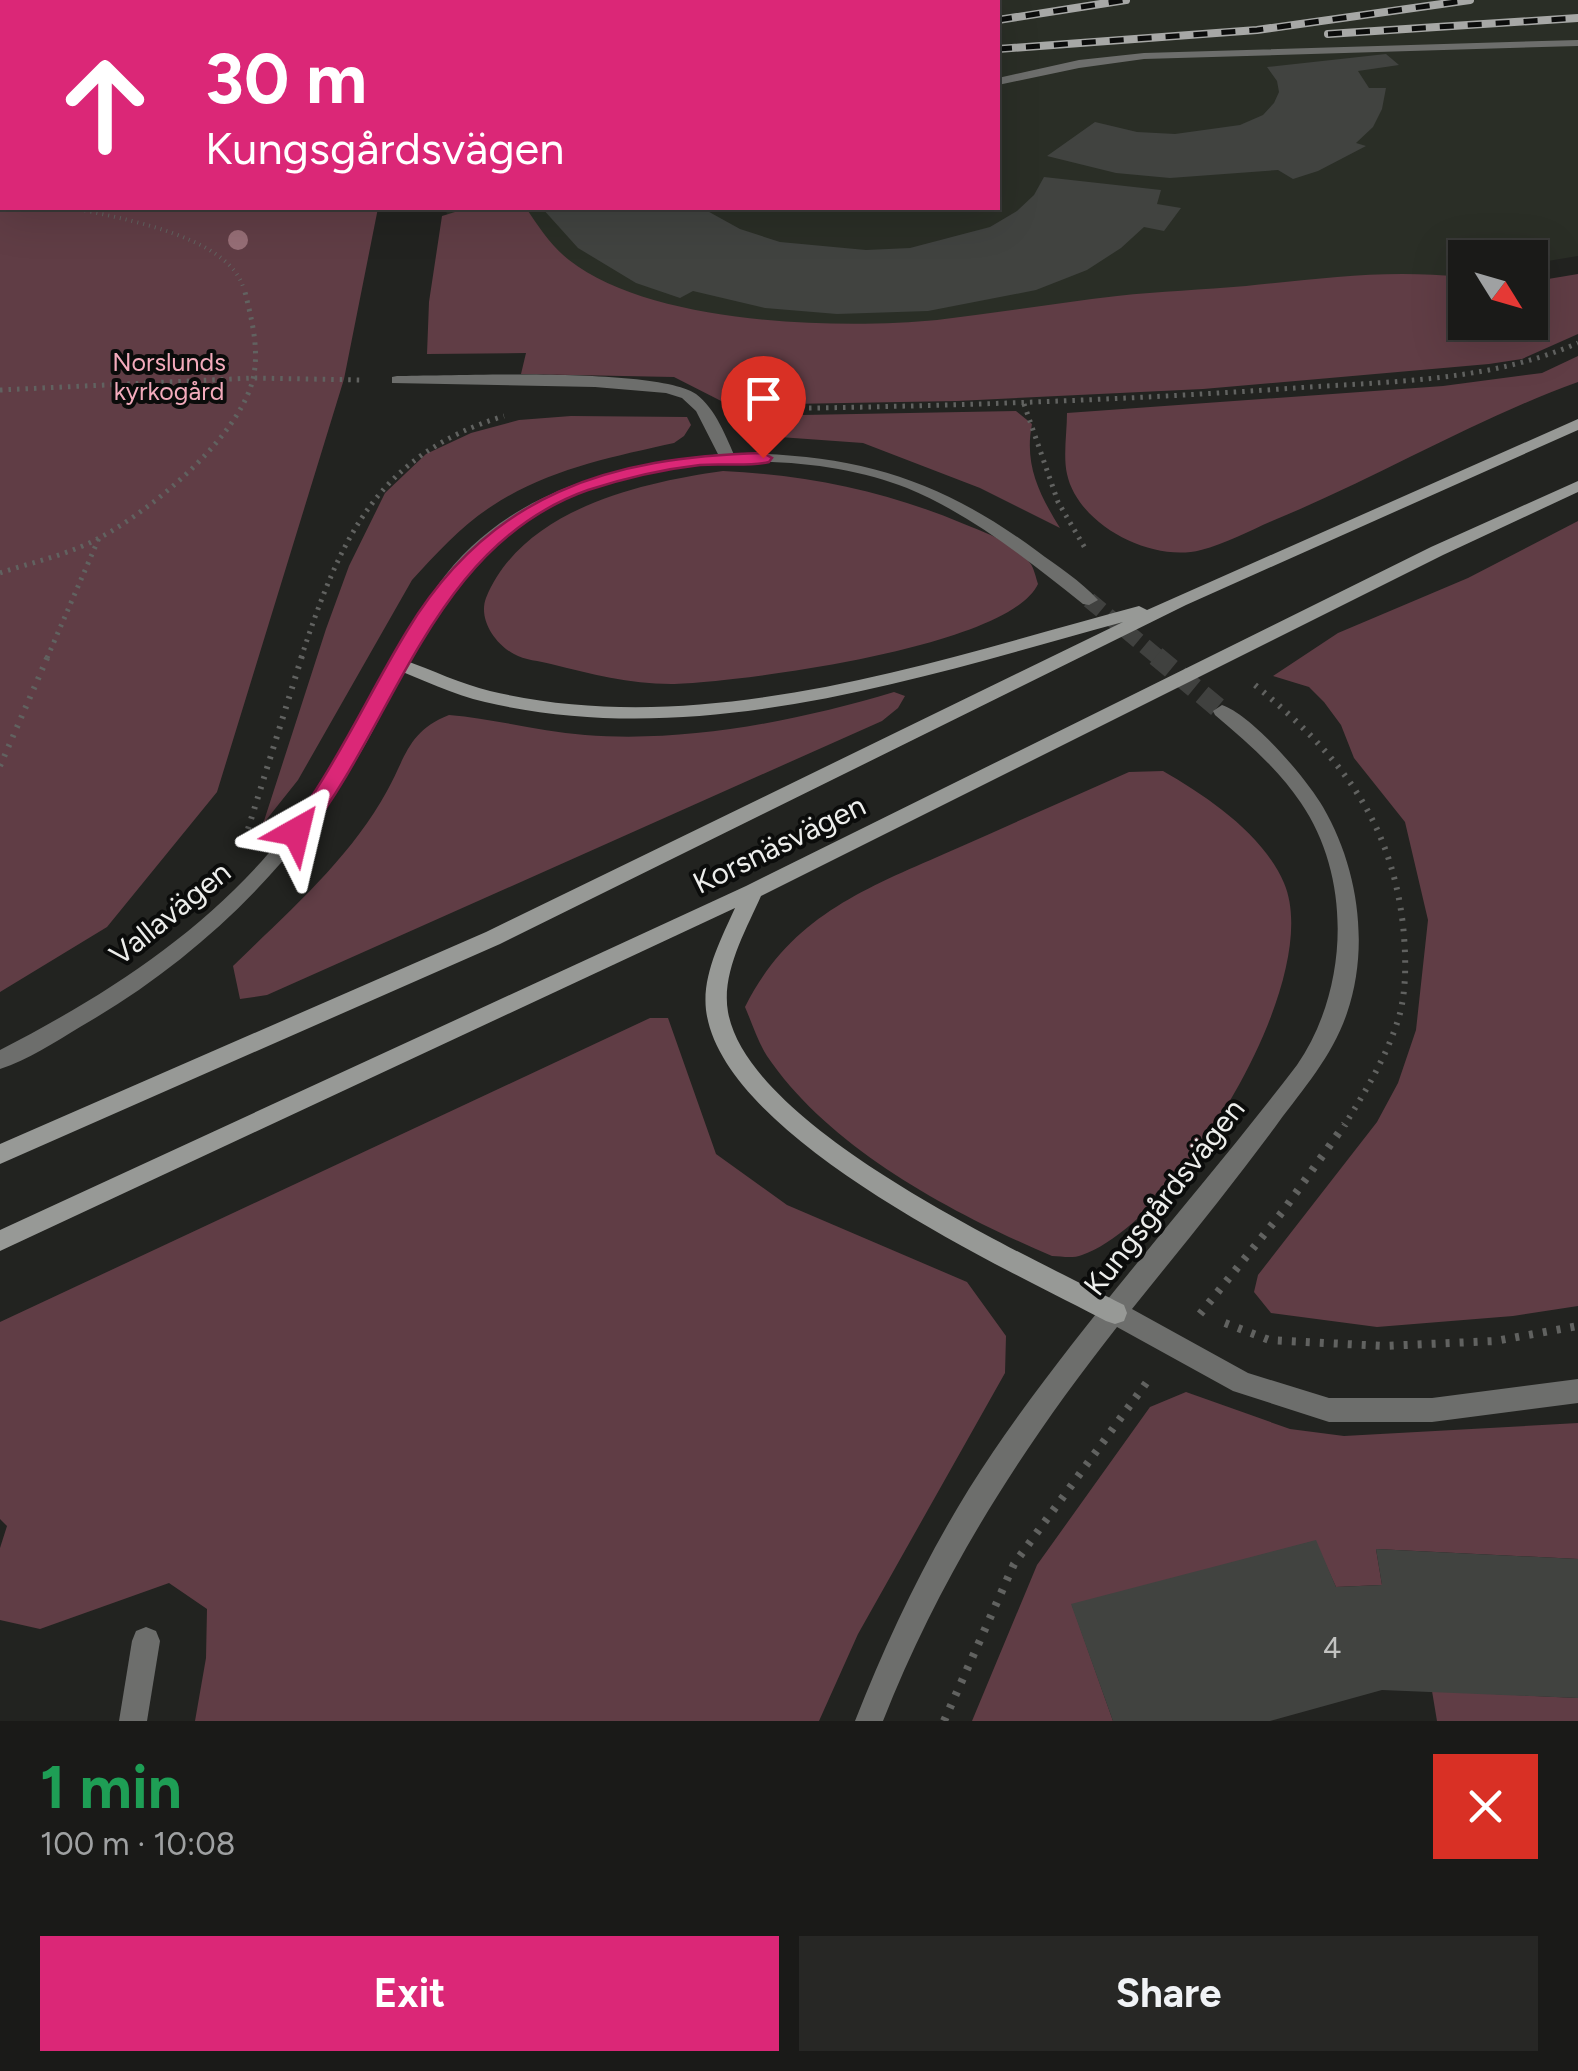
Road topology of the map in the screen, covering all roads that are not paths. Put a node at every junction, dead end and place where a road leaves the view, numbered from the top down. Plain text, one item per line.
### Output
1 (1578, 43) edge
2 (1000, 82) edge
3 (397, 380) road end
4 (1578, 424) edge
5 (728, 459) junction
6 (1578, 486) edge
7 (1089, 600) tunnel mouth
8 (1180, 601) junction
9 (398, 664) junction
10 (1222, 710) tunnel mouth
11 (754, 891) junction
12 (0, 1060) edge
13 (0, 1154) edge
14 (0, 1240) edge
15 (1114, 1312) junction
16 (1578, 1392) edge
17 (146, 1641) dead end
18 (133, 1721) edge
19 (869, 1721) edge

1 - 2 street
3 - 5 street
4 - 8 main road, Korsnäsvägen
5 - 7 street
5 - 9 street
6 - 11 main road, Korsnäsvägen
8 - 9 main road
8 - 13 main road, Korsnäsvägen
9 - 12 street, Vallavägen
10 - 15 street, Kungsgårdsvägen
11 - 14 main road, Korsnäsvägen
11 - 15 main road
15 - 16 street
15 - 19 street, Kungsgårdsvägen
17 - 18 street

